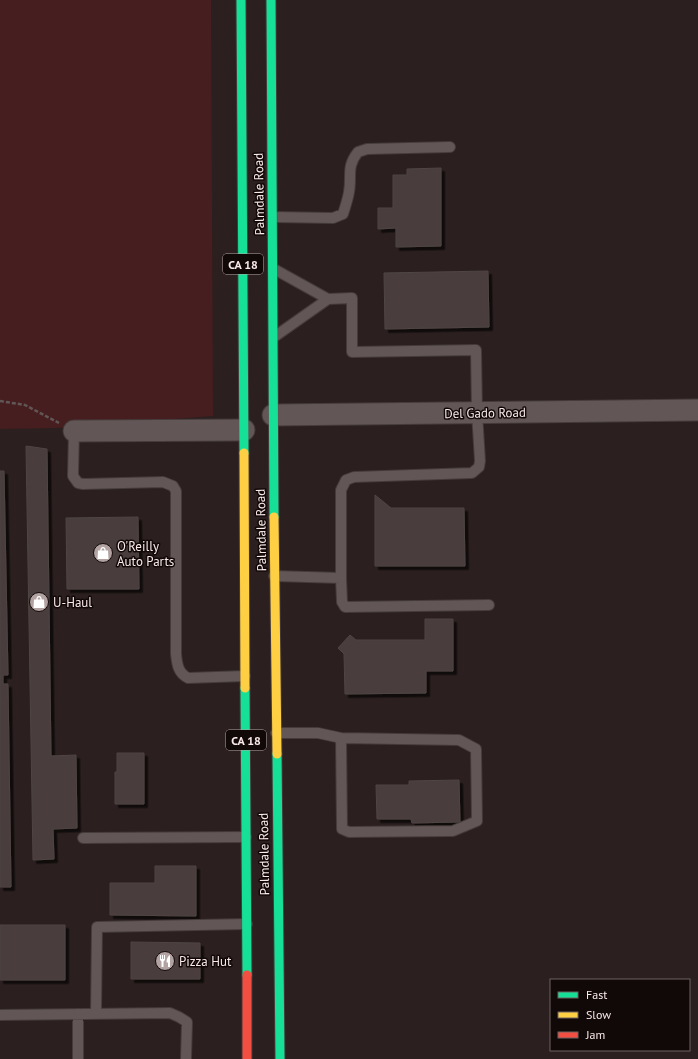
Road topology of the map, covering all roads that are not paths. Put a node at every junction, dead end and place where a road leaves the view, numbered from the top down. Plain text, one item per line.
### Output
1 (241, 0) edge
2 (271, 0) edge
3 (450, 147) dead end
4 (273, 217) junction
5 (273, 268) junction
6 (328, 299) junction
7 (274, 337) junction
8 (698, 410) edge
9 (477, 412) junction
10 (273, 415) junction
11 (244, 430) junction
12 (74, 431) joint
13 (274, 576) junction
14 (341, 578) junction
15 (489, 605) dead end
16 (245, 676) junction
17 (276, 733) junction
18 (341, 738) junction
19 (246, 837) junction
20 (83, 838) dead end
21 (247, 924) junction
22 (78, 1014) junction
23 (96, 1014) junction
24 (0, 1015) edge
25 (78, 1059) edge
26 (186, 1059) edge
27 (247, 1059) edge
28 (280, 1059) edge

1 - 11 highway, Palmdale Road / CA 18
2 - 4 highway, Palmdale Road / CA 18
3 - 4 lane
4 - 5 highway, Palmdale Road / CA 18
5 - 6 lane
5 - 7 highway, Palmdale Road / CA 18
6 - 7 lane
6 - 9 lane
7 - 10 highway, Palmdale Road / CA 18
8 - 9 street, Del Gado Road
9 - 10 street, Del Gado Road
9 - 14 lane
10 - 13 highway, Palmdale Road / CA 18
11 - 12 street
11 - 16 highway, Palmdale Road / CA 18
12 - 16 lane
13 - 14 lane
13 - 17 highway, Palmdale Road / CA 18
14 - 15 lane
16 - 19 highway, Palmdale Road / CA 18
17 - 18 lane
17 - 28 highway, Palmdale Road / CA 18
18 - 18 lane
19 - 20 lane
19 - 21 highway, Palmdale Road / CA 18
21 - 23 lane
21 - 27 highway, Palmdale Road / CA 18
22 - 23 lane
22 - 24 lane
22 - 25 lane
23 - 26 lane

